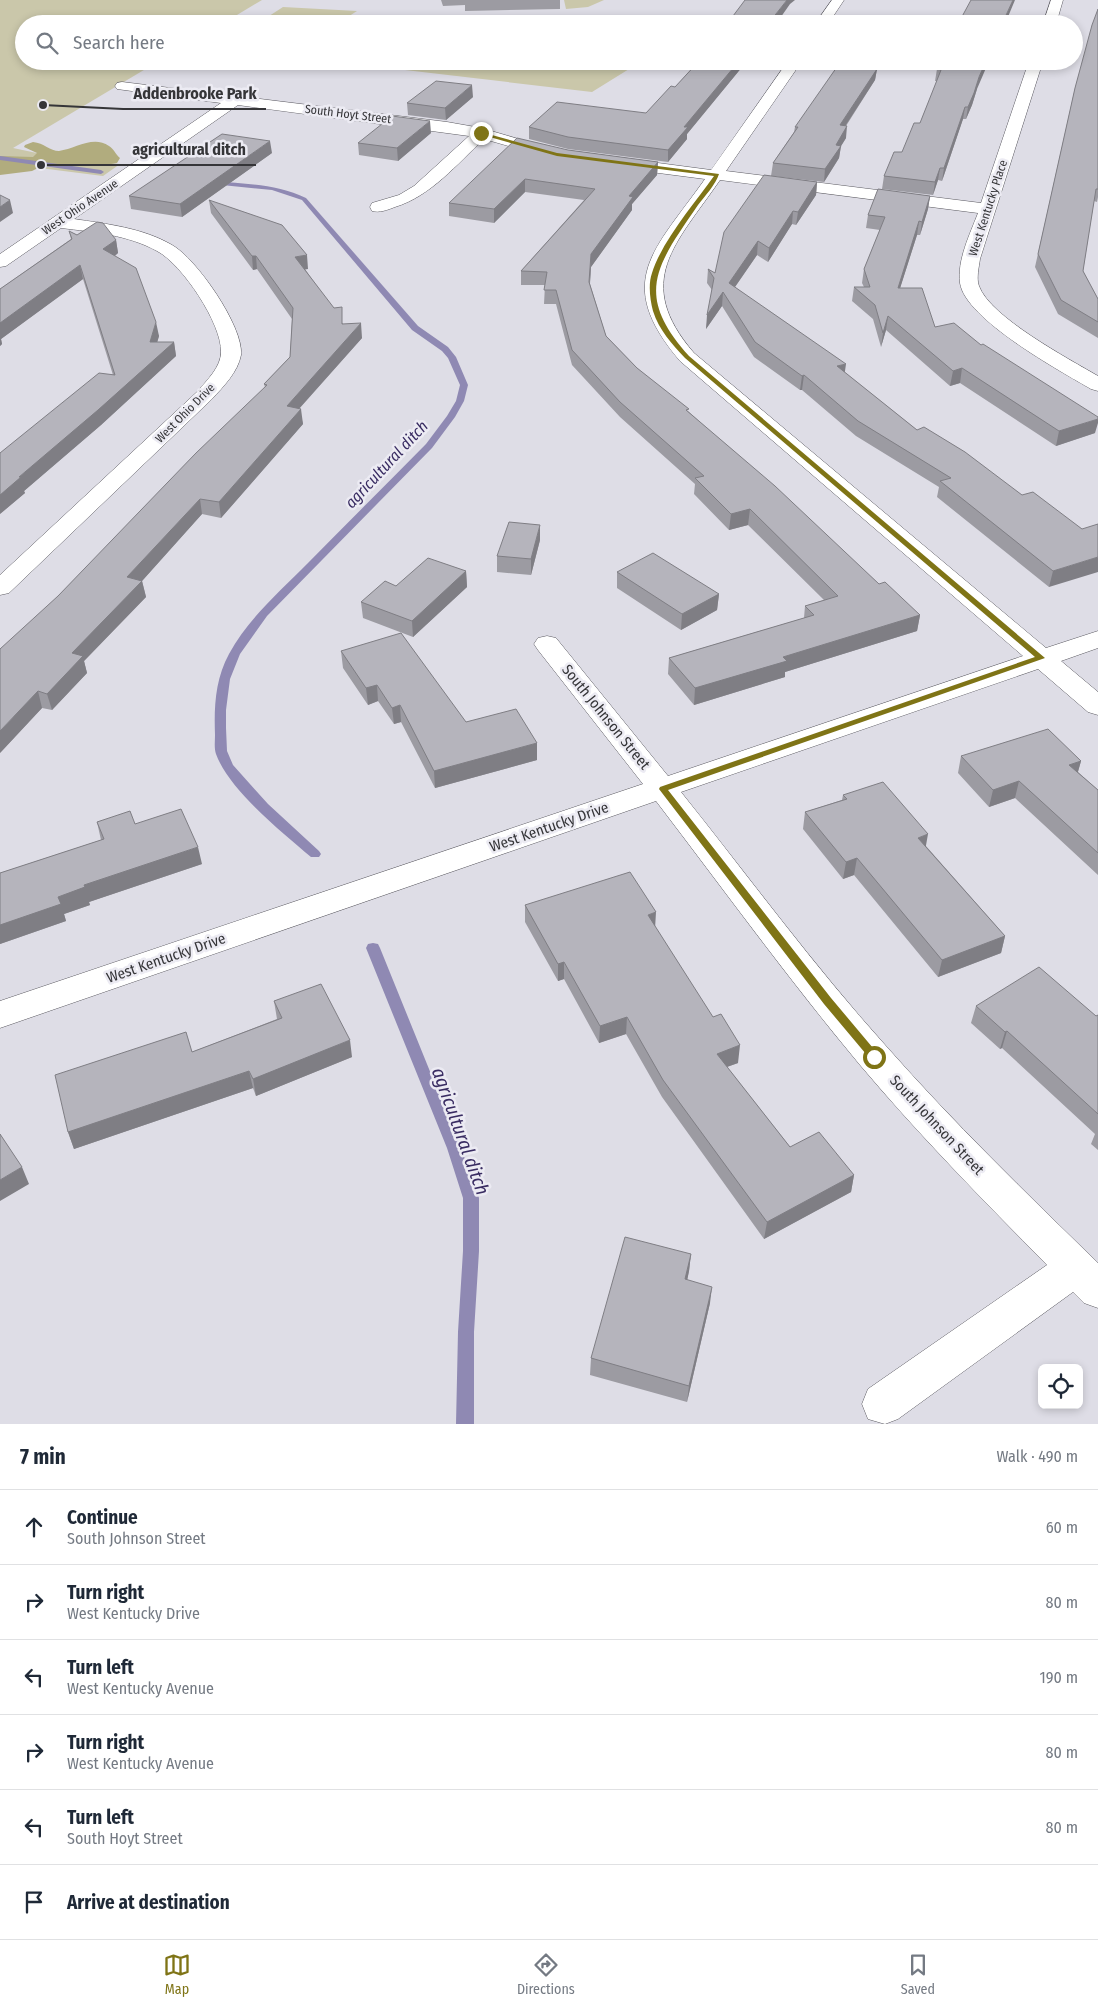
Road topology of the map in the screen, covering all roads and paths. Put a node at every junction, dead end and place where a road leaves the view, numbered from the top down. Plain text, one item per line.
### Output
1 (838, 0) edge
2 (1056, 0) edge
3 (827, 15) edge
4 (1052, 15) edge
5 (789, 70) edge
6 (1033, 70) edge
7 (122, 86) dead end
8 (235, 100) junction
9 (481, 133) junction
10 (566, 156) edge
11 (603, 161) edge
12 (717, 175) junction
13 (378, 207) dead end
14 (987, 209) junction
15 (58, 222) junction
16 (0, 262) edge
17 (1098, 385) edge
18 (0, 588) edge
19 (1098, 639) edge
20 (547, 644) dead end
21 (1041, 658) junction
22 (1098, 706) edge
23 (663, 789) junction
24 (0, 1015) edge
25 (1086, 1280) edge
26 (883, 1404) dead end

1 - 3 street
2 - 4 street
5 - 12 street
6 - 14 street, West Kentucky Place
7 - 8 street, South Hoyt Street
8 - 9 street, South Hoyt Street
8 - 15 street, West Ohio Avenue
9 - 10 street, South Hoyt Street
9 - 13 street
11 - 12 street
12 - 14 street
12 - 21 street
14 - 17 street, West Kentucky Place
15 - 16 street, West Ohio Avenue
15 - 18 street, West Ohio Drive
19 - 21 street, West Kentucky Drive
20 - 23 street, South Johnson Street
21 - 22 street
21 - 23 street, West Kentucky Drive
23 - 24 street, West Kentucky Drive
23 - 25 street, South Johnson Street
25 - 26 street, South Johnson Street

